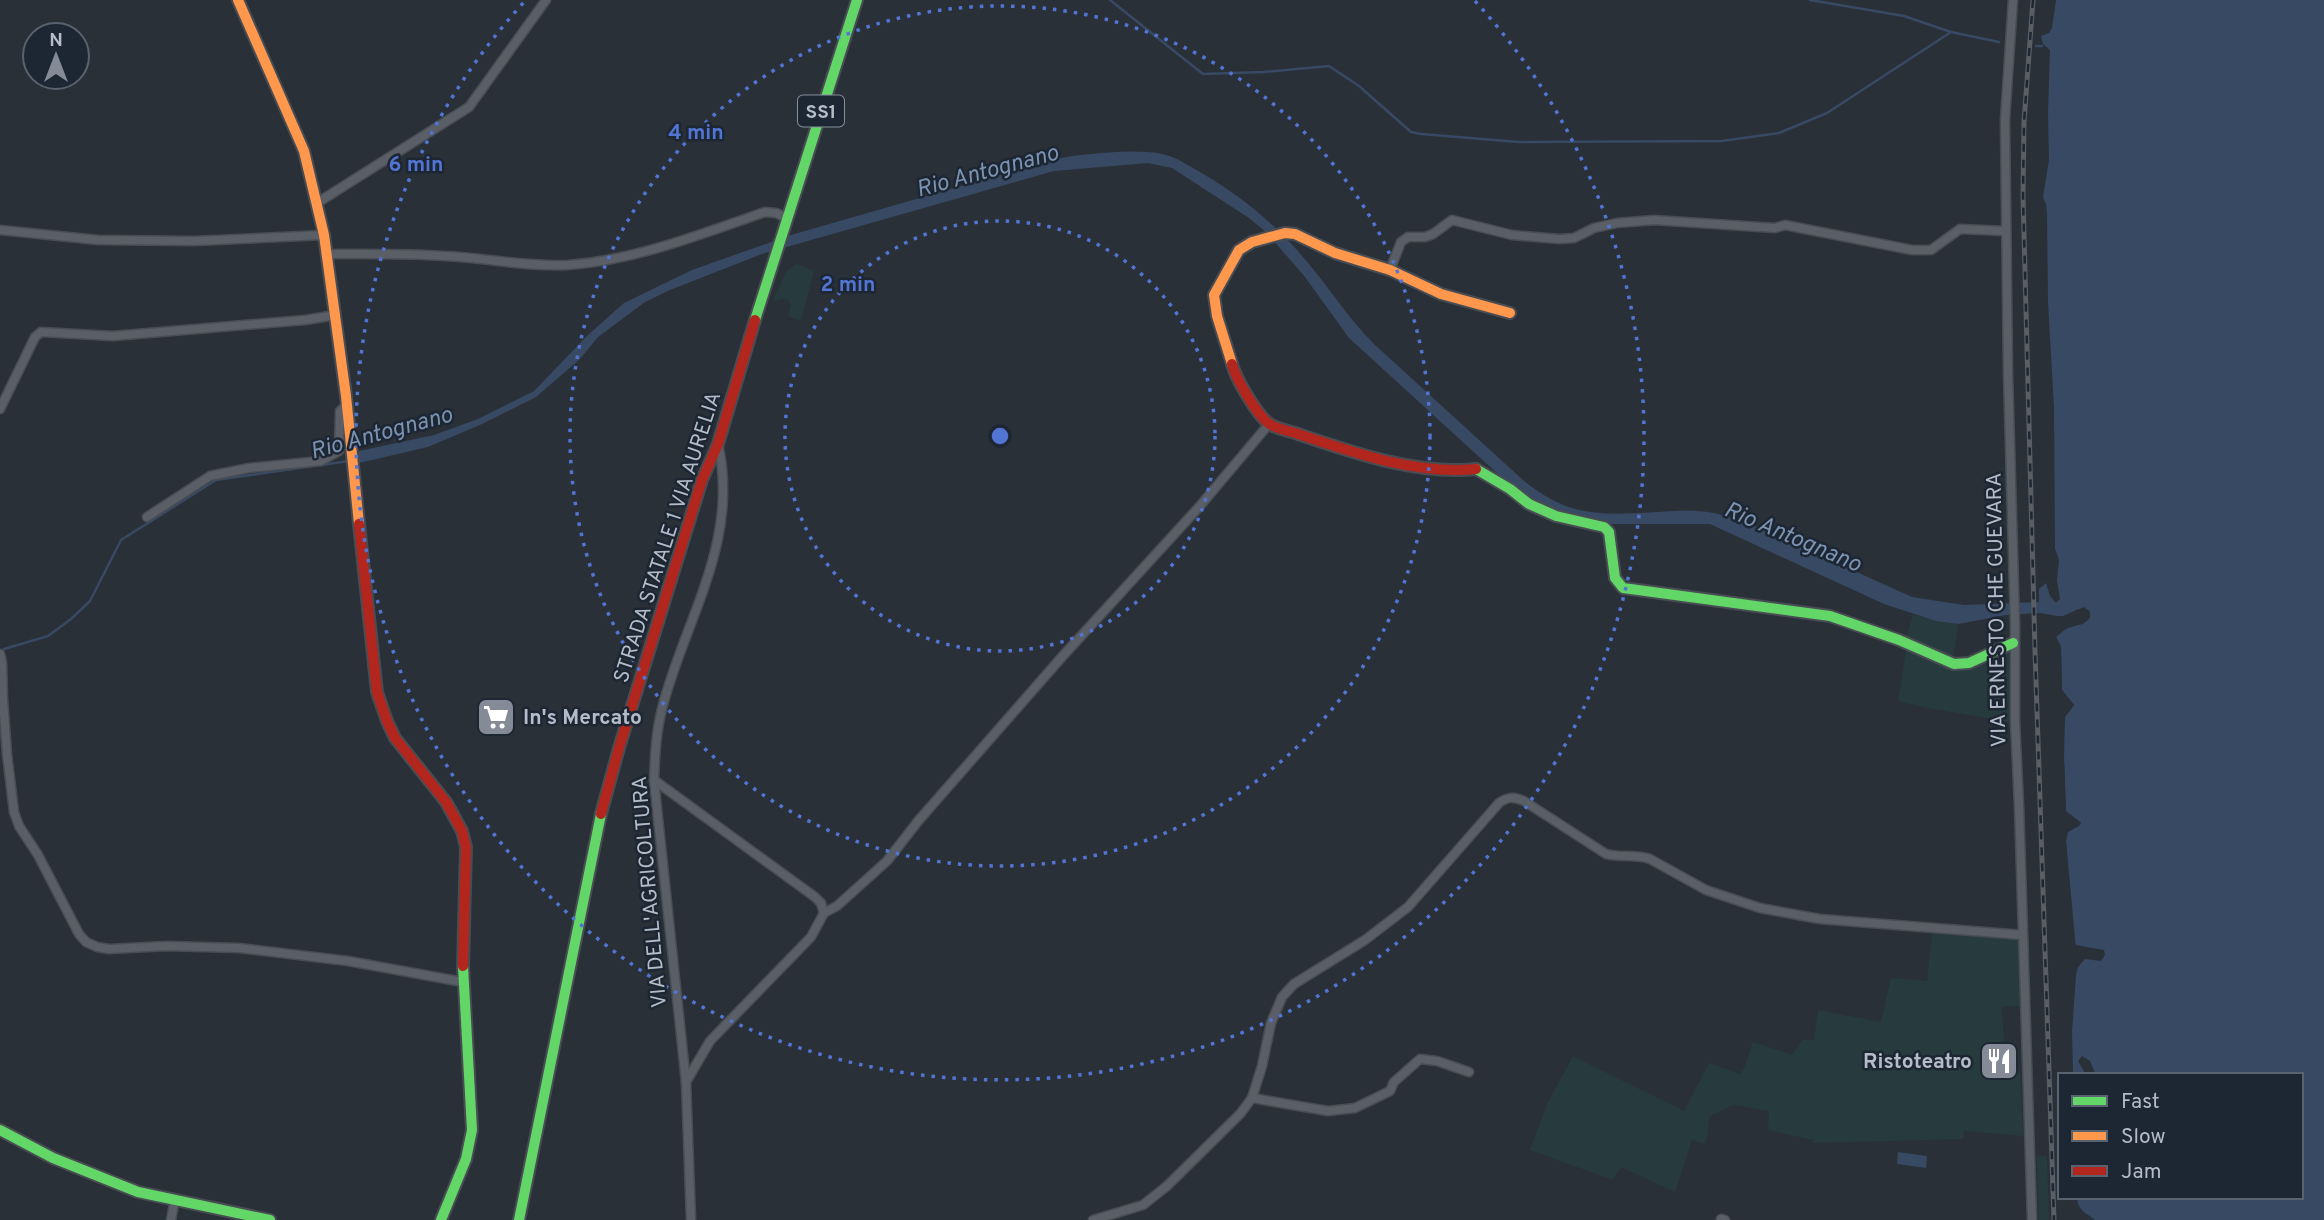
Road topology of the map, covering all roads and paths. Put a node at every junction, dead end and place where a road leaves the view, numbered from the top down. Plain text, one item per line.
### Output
1 (238, 0) edge
2 (546, 0) edge
3 (857, 0) edge
4 (2013, 0) edge
5 (317, 203) junction
6 (786, 220) junction
7 (0, 230) edge
8 (2006, 231) junction
9 (324, 235) junction
10 (327, 254) junction
11 (1390, 270) junction
12 (1510, 313) dead end
13 (336, 314) junction
14 (346, 405) junction
15 (0, 409) edge
16 (1269, 425) junction
17 (718, 444) junction
18 (147, 517) dead end
19 (2013, 643) junction
20 (0, 654) edge
21 (654, 780) junction
22 (824, 913) junction
23 (2023, 935) junction
24 (463, 982) junction
25 (1469, 1072) dead end
26 (686, 1082) junction
27 (1252, 1098) junction
28 (0, 1130) edge
29 (175, 1199) junction
30 (171, 1220) edge
31 (270, 1220) edge
32 (442, 1220) edge
33 (519, 1220) edge
34 (691, 1220) edge
35 (1093, 1220) edge
36 (2032, 1220) edge

1 - 5 street
2 - 5 street
3 - 6 street, STRADA STATALE 1 VIA AURELIA / SS1
4 - 8 street, VIA ERNESTO CHE GUEVARA
5 - 9 street
6 - 10 street
6 - 17 street, STRADA STATALE 1 VIA AURELIA / SS1
7 - 9 street
8 - 11 street
8 - 19 street, VIA ERNESTO CHE GUEVARA
9 - 10 street
10 - 13 street
11 - 12 street
11 - 16 street
13 - 14 street
13 - 15 street
14 - 18 street
14 - 24 street
16 - 19 street
16 - 22 street
17 - 21 street, VIA DELL'AGRICOLTURA
17 - 33 street, STRADA STATALE 1 VIA AURELIA / SS1
19 - 23 street, VIA ERNESTO CHE GUEVARA
20 - 24 street
21 - 22 street
21 - 26 street, VIA DELL'AGRICOLTURA
22 - 26 street
23 - 27 street
23 - 36 street, VIA ERNESTO CHE GUEVARA
24 - 32 street
25 - 27 street
26 - 34 street, VIA DELL'AGRICOLTURA
27 - 35 street
28 - 29 street
29 - 30 street
29 - 31 street

